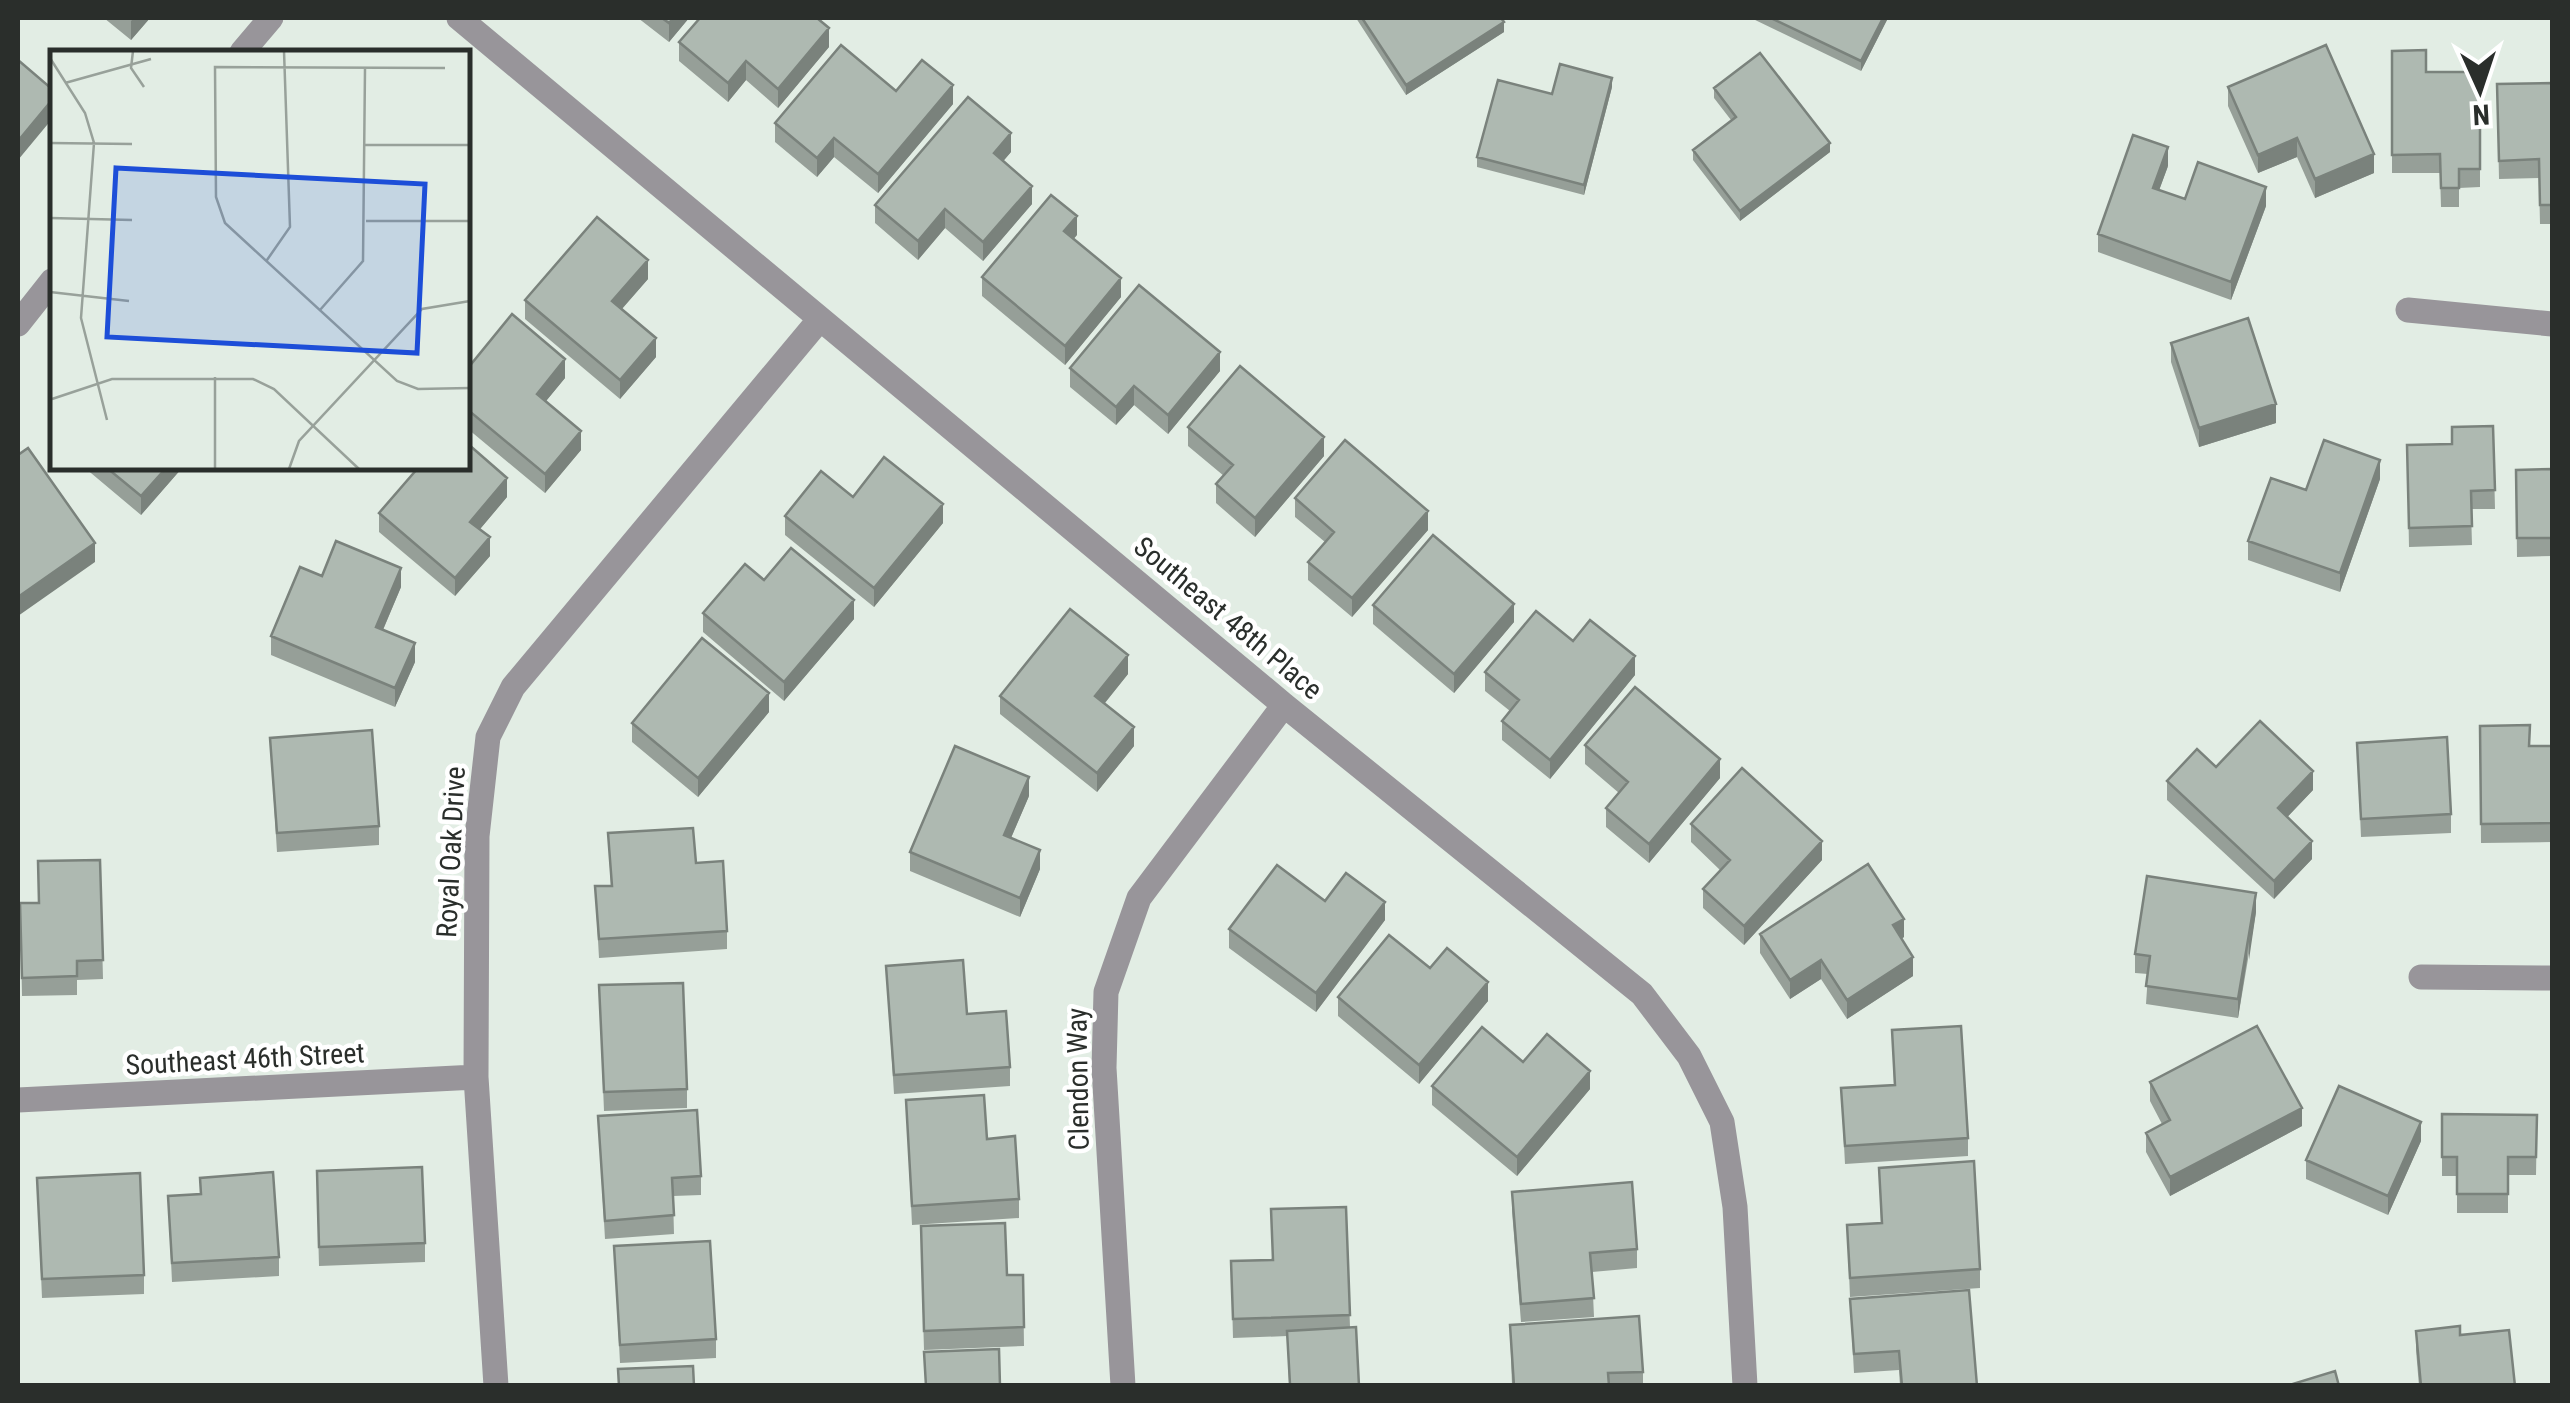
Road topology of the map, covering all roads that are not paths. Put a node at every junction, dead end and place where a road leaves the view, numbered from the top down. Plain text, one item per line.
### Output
1 (271, 18) edge
2 (460, 18) edge
3 (244, 50) edge
4 (50, 284) edge
5 (2408, 310) dead end
6 (820, 318) junction
7 (18, 324) edge
8 (2552, 324) edge
9 (1284, 705) junction
10 (2421, 977) dead end
11 (2552, 978) edge
12 (476, 1077) junction
13 (18, 1100) edge
14 (496, 1386) edge
15 (1124, 1386) edge
16 (1745, 1386) edge

1 - 3 street
2 - 6 street, Southeast 48th Place
4 - 7 street
5 - 8 street
6 - 9 street, Southeast 48th Place
6 - 12 street, Royal Oak Drive
9 - 15 street, Clendon Way
9 - 16 street, Southeast 48th Place
10 - 11 street
12 - 13 street, Southeast 46th Street
12 - 14 street, Royal Oak Drive

